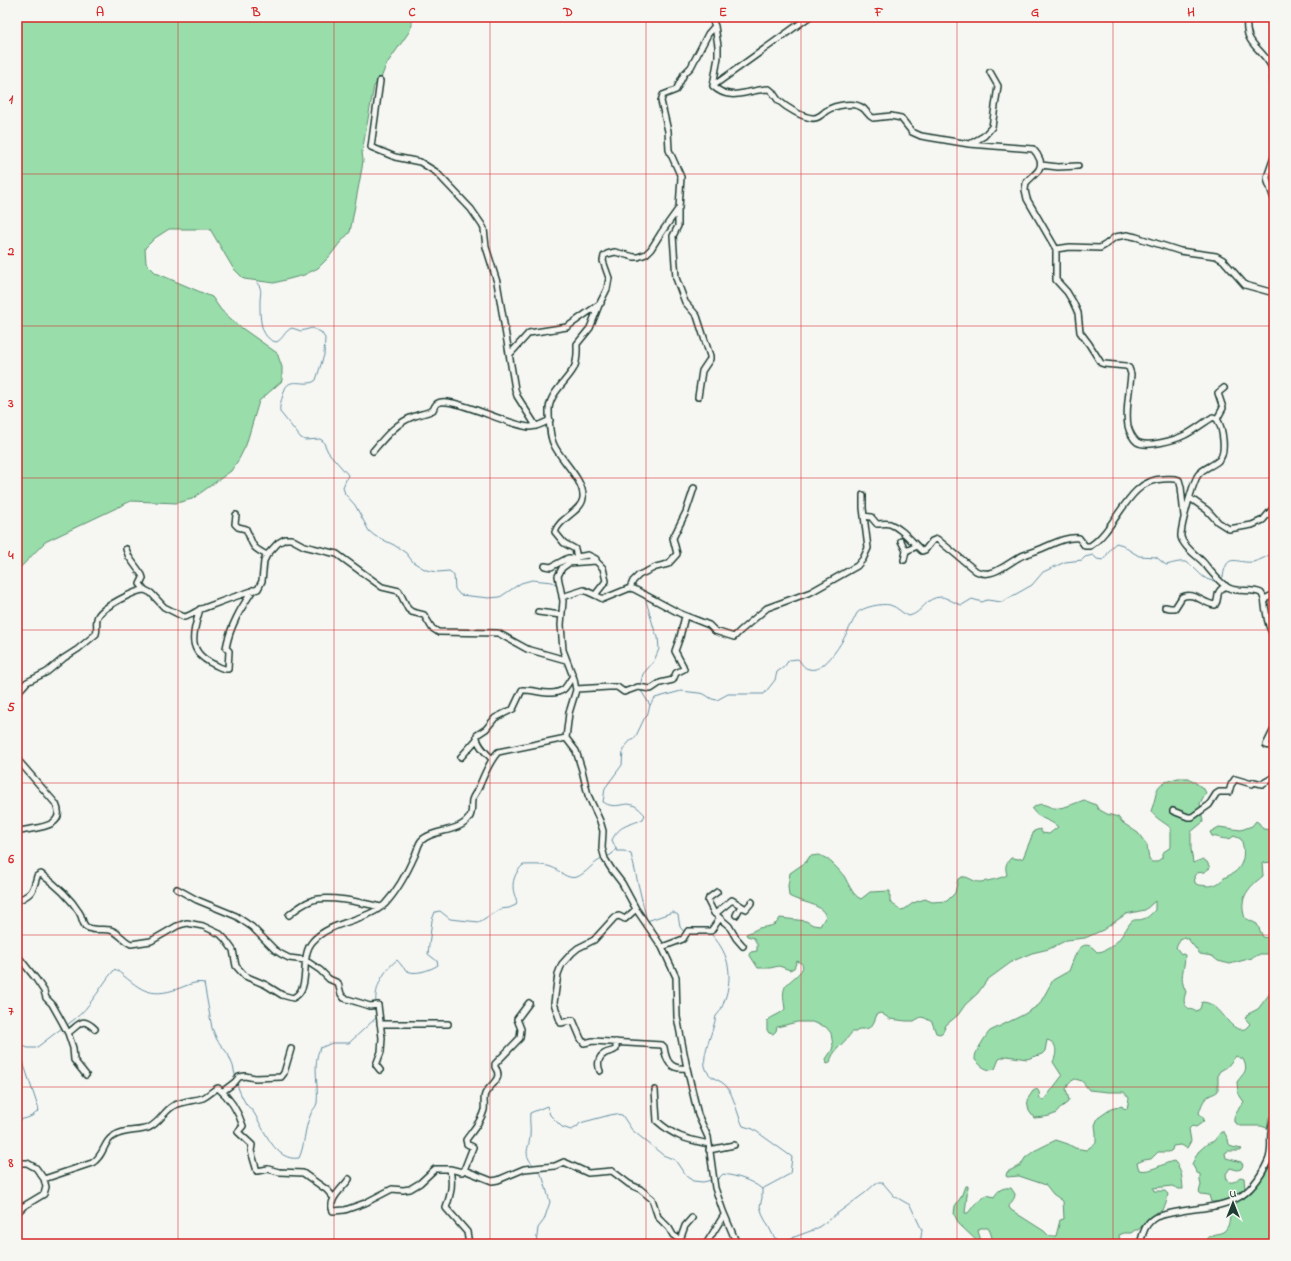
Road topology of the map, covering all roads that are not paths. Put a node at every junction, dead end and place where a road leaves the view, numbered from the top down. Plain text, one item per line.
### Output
1 (711, 17) edge
2 (809, 17) edge
3 (1247, 17) edge
4 (715, 26) junction
5 (990, 72) dead end
6 (380, 81) dead end
7 (713, 86) junction
8 (1274, 86) edge
9 (969, 144) junction
10 (1274, 157) edge
11 (1041, 165) junction
12 (1078, 166) dead end
13 (1274, 199) edge
14 (678, 210) junction
15 (1056, 249) junction
16 (1274, 293) edge
17 (601, 303) junction
18 (510, 354) junction
19 (1224, 388) dead end
20 (698, 396) dead end
21 (1218, 419) junction
22 (550, 420) junction
23 (536, 426) junction
24 (373, 451) dead end
25 (694, 488) dead end
26 (863, 495) dead end
27 (1190, 498) junction
28 (1274, 507) edge
29 (236, 515) dead end
30 (864, 516) junction
31 (1184, 519) junction
32 (901, 541) dead end
33 (917, 546) junction
34 (126, 549) dead end
35 (906, 551) junction
36 (267, 555) junction
37 (576, 557) junction
38 (904, 560) dead end
39 (596, 561) junction
40 (568, 563) junction
41 (545, 566) dead end
42 (1226, 586) junction
43 (630, 588) junction
44 (145, 590) junction
45 (253, 590) junction
46 (1274, 594) edge
47 (595, 596) junction
48 (562, 597) junction
49 (1265, 599) junction
50 (1165, 607) dead end
51 (200, 609) junction
52 (538, 612) dead end
53 (561, 615) junction
54 (685, 616) junction
55 (1274, 635) edge
56 (566, 660) junction
57 (573, 676) junction
58 (576, 689) junction
59 (17, 693) edge
60 (1274, 729) edge
61 (566, 738) junction
62 (477, 739) junction
63 (1274, 747) edge
64 (461, 757) dead end
65 (17, 759) edge
66 (492, 759) junction
67 (1274, 776) edge
68 (1173, 811) dead end
69 (17, 832) edge
70 (178, 889) dead end
71 (717, 892) dead end
72 (17, 901) edge
73 (752, 902) dead end
74 (740, 906) junction
75 (381, 907) junction
76 (636, 909) junction
77 (715, 914) junction
78 (288, 915) dead end
79 (736, 915) dead end
80 (720, 918) junction
81 (743, 946) dead end
82 (662, 947) junction
83 (17, 956) edge
84 (305, 960) junction
85 (529, 1003) dead end
86 (380, 1024) junction
87 (448, 1024) dead end
88 (95, 1029) dead end
89 (68, 1032) junction
90 (616, 1042) junction
91 (291, 1049) dead end
92 (687, 1068) junction
93 (380, 1070) dead end
94 (600, 1071) dead end
95 (86, 1075) dead end
96 (655, 1090) dead end
97 (222, 1092) junction
98 (1274, 1119) edge
99 (709, 1144) junction
100 (734, 1145) dead end
101 (710, 1150) junction
102 (17, 1163) edge
103 (450, 1169) junction
104 (464, 1170) junction
105 (44, 1179) junction
106 (349, 1179) dead end
107 (334, 1198) junction
108 (17, 1213) edge
109 (724, 1215) junction
110 (692, 1218) dead end
111 (680, 1242) edge
112 (469, 1244) edge
113 (706, 1244) edge
114 (737, 1244) edge
115 (1140, 1244) edge

1 - 4 street
2 - 7 street
3 - 8 street
4 - 7 street
4 - 14 street
5 - 9 street
6 - 18 street
7 - 9 street
9 - 11 street
10 - 13 street
11 - 12 street
11 - 15 street
14 - 17 street
14 - 20 street
15 - 16 street
15 - 21 street
17 - 18 street
17 - 22 street
18 - 23 street
19 - 21 street
21 - 27 street
22 - 23 street
22 - 37 street
23 - 24 street
25 - 43 street
26 - 30 street
27 - 28 street
27 - 31 street
29 - 36 street
30 - 33 street
30 - 54 street
31 - 33 street
31 - 42 street
32 - 35 street
33 - 35 street
34 - 44 street
35 - 38 street
36 - 45 street
36 - 56 street
37 - 39 street
37 - 40 street
37 - 41 street
39 - 40 street
39 - 47 street
40 - 48 street
42 - 49 street
42 - 50 street
43 - 47 street
43 - 54 street
44 - 51 street
44 - 59 street
45 - 51 street
45 - 51 street
46 - 49 street
47 - 48 street
48 - 53 street
49 - 55 street
52 - 53 street
53 - 56 street
54 - 58 street
56 - 57 street
57 - 58 street
57 - 62 street
58 - 61 street
60 - 63 street
61 - 66 street
61 - 76 street
62 - 64 street
62 - 66 street
65 - 69 street
66 - 75 street
67 - 68 street
70 - 84 street
71 - 77 street
72 - 84 street
73 - 74 street
74 - 77 street
74 - 79 street
75 - 78 street
75 - 84 street
76 - 82 street
76 - 90 street
77 - 80 street
80 - 81 street
80 - 82 street
82 - 92 street
83 - 89 street
84 - 86 street
85 - 104 street
86 - 87 street
86 - 93 street
88 - 89 street
89 - 95 street
90 - 92 street
90 - 94 street
91 - 97 street
92 - 99 street
96 - 99 street
97 - 105 street
97 - 107 street
98 - 115 street
99 - 101 street
100 - 101 street
101 - 109 street
102 - 105 street
103 - 104 street
103 - 107 street
103 - 112 street
104 - 111 street
105 - 108 street
106 - 107 street
109 - 113 street
109 - 114 street
110 - 111 street

